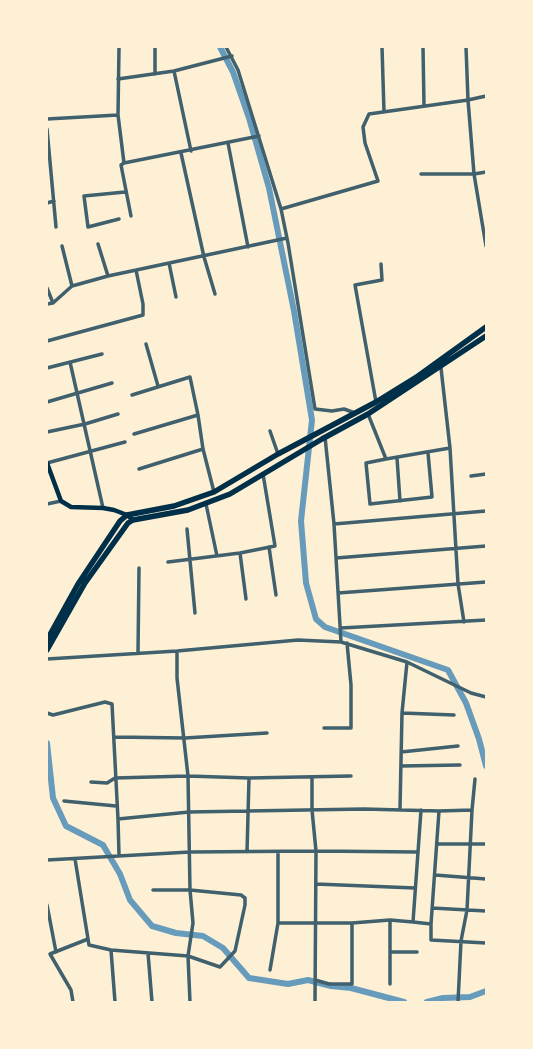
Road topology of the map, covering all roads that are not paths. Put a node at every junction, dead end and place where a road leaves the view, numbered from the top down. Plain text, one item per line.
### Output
1 (119, 47) edge
2 (155, 47) edge
3 (226, 47) edge
4 (382, 47) edge
5 (423, 47) edge
6 (466, 47) edge
7 (231, 56) junction
8 (174, 71) junction
9 (155, 74) junction
10 (118, 78) junction
11 (486, 96) edge
12 (468, 100) junction
13 (424, 106) junction
14 (384, 112) junction
15 (118, 115) junction
16 (47, 119) edge
17 (47, 129) edge
18 (258, 136) junction
19 (228, 143) junction
20 (191, 151) junction
21 (181, 153) junction
22 (124, 163) junction
23 (486, 172) edge
24 (421, 174) dead end
25 (474, 174) junction
26 (125, 192) junction
27 (54, 201) junction
28 (47, 203) edge
29 (280, 209) junction
30 (131, 216) dead end
31 (119, 219) dead end
32 (56, 227) dead end
33 (287, 238) junction
34 (98, 244) dead end
35 (62, 246) dead end
36 (486, 246) edge
37 (248, 247) junction
38 (204, 257) junction
39 (169, 263) junction
40 (380, 264) dead end
41 (136, 270) junction
42 (108, 276) junction
43 (72, 286) junction
44 (47, 288) edge
45 (215, 294) dead end
46 (176, 297) dead end
47 (53, 303) junction
48 (47, 304) edge
49 (486, 327) edge
50 (486, 336) edge
51 (47, 341) edge
52 (146, 344) dead end
53 (102, 354) dead end
54 (70, 362) junction
55 (47, 368) edge
56 (440, 368) junction
57 (112, 383) dead end
58 (158, 386) junction
59 (77, 393) junction
60 (132, 395) dead end
61 (47, 402) edge
62 (376, 402) junction
63 (355, 413) junction
64 (118, 414) dead end
65 (368, 414) junction
66 (198, 415) junction
67 (85, 424) junction
68 (270, 431) dead end
69 (47, 432) edge
70 (134, 434) dead end
71 (323, 438) junction
72 (125, 442) dead end
73 (450, 448) junction
74 (202, 449) junction
75 (91, 451) junction
76 (428, 453) junction
77 (278, 454) junction
78 (397, 458) junction
79 (386, 459) junction
80 (47, 463) edge
81 (139, 469) dead end
82 (263, 473) junction
83 (486, 474) edge
84 (471, 476) dead end
85 (214, 492) junction
86 (61, 501) junction
87 (400, 501) junction
88 (47, 504) edge
89 (206, 504) junction
90 (103, 508) junction
91 (486, 511) edge
92 (454, 513) junction
93 (127, 515) junction
94 (133, 520) junction
95 (334, 524) junction
96 (187, 529) dead end
97 (486, 546) edge
98 (269, 547) junction
99 (456, 549) junction
100 (240, 553) junction
101 (218, 556) junction
102 (336, 558) junction
103 (190, 561) junction
104 (168, 562) dead end
105 (139, 568) dead end
106 (486, 582) edge
107 (458, 584) junction
108 (338, 593) junction
109 (276, 595) dead end
110 (246, 599) dead end
111 (195, 613) dead end
112 (486, 620) edge
113 (464, 622) junction
114 (341, 628) junction
115 (47, 640) edge
116 (341, 642) junction
117 (347, 643) junction
118 (47, 650) edge
119 (177, 651) junction
120 (138, 653) junction
121 (47, 658) edge
122 (407, 662) junction
123 (486, 697) edge
124 (47, 713) edge
125 (402, 713) junction
126 (454, 714) dead end
127 (324, 728) dead end
128 (267, 733) dead end
129 (114, 737) junction
130 (186, 738) junction
131 (458, 746) dead end
132 (401, 752) junction
133 (460, 765) dead end
134 (401, 766) junction
135 (188, 776) junction
136 (351, 776) dead end
137 (312, 777) junction
138 (115, 778) junction
139 (249, 778) junction
140 (475, 779) dead end
141 (91, 782) dead end
142 (64, 801) dead end
143 (116, 806) junction
144 (400, 809) junction
145 (312, 810) junction
146 (421, 810) junction
147 (472, 810) junction
148 (248, 811) junction
149 (439, 811) junction
150 (189, 812) junction
151 (118, 818) junction
152 (438, 844) junction
153 (469, 844) junction
154 (486, 844) edge
155 (316, 851) junction
156 (190, 852) junction
157 (247, 852) junction
158 (278, 852) junction
159 (417, 852) junction
160 (118, 855) junction
161 (75, 859) junction
162 (47, 860) edge
163 (435, 875) junction
164 (467, 878) junction
165 (486, 878) edge
166 (316, 884) junction
167 (415, 888) junction
168 (153, 890) dead end
169 (190, 890) junction
170 (47, 905) edge
171 (432, 908) junction
172 (466, 910) junction
173 (486, 911) edge
174 (390, 920) junction
175 (413, 922) junction
176 (278, 923) junction
177 (352, 923) junction
178 (316, 924) junction
179 (431, 924) junction
180 (88, 939) junction
181 (461, 941) junction
182 (486, 943) edge
183 (111, 950) junction
184 (56, 952) junction
185 (390, 952) junction
186 (417, 952) dead end
187 (148, 953) junction
188 (49, 955) edge
189 (188, 956) junction
190 (270, 970) dead end
191 (315, 980) junction
192 (390, 984) dead end
193 (73, 1002) edge
194 (116, 1002) edge
195 (152, 1002) edge
196 (190, 1002) edge
197 (315, 1002) edge
198 (458, 1002) edge

1 - 10 street
2 - 9 street
3 - 7 street
4 - 14 street
5 - 13 street
6 - 12 street
7 - 8 street
7 - 18 street
8 - 9 street
8 - 20 street
9 - 10 street
10 - 15 street
11 - 12 street
12 - 13 street
12 - 25 street
13 - 14 street
14 - 29 street
15 - 16 street
15 - 22 street
17 - 27 street
18 - 19 street
18 - 29 street
19 - 20 street
19 - 37 street
20 - 21 street
21 - 22 street
21 - 38 street
22 - 26 street
23 - 25 street
24 - 25 street
25 - 36 street
26 - 30 street
26 - 31 street
27 - 28 street
27 - 32 street
29 - 33 street
33 - 37 street
33 - 63 street
34 - 42 street
35 - 43 street
37 - 38 street
38 - 39 street
38 - 45 street
39 - 41 street
39 - 46 street
40 - 62 street
41 - 42 street
41 - 51 street
42 - 43 street
43 - 47 street
44 - 47 street
47 - 48 street
49 - 62 highway
50 - 56 highway
52 - 58 street
53 - 54 street
54 - 55 street
54 - 59 street
56 - 65 highway
56 - 73 street
57 - 59 street
58 - 60 street
58 - 66 street
59 - 61 street
59 - 67 street
62 - 63 highway
63 - 77 highway
64 - 67 street
65 - 71 highway
65 - 79 street
66 - 70 street
66 - 74 street
67 - 69 street
67 - 75 street
68 - 77 street
71 - 82 highway
71 - 95 street
72 - 75 street
73 - 76 street
73 - 92 street
74 - 81 street
74 - 85 street
75 - 80 street
75 - 90 street
76 - 78 street
76 - 87 street
77 - 85 highway
78 - 79 street
78 - 87 street
79 - 87 street
80 - 86 main road
82 - 89 highway
82 - 98 street
83 - 84 street
85 - 93 highway
86 - 88 street
86 - 90 main road
89 - 94 highway
89 - 101 street
90 - 93 main road
91 - 92 street
92 - 95 street
92 - 99 street
93 - 94 main road
93 - 115 highway
94 - 118 highway
95 - 102 street
96 - 103 street
97 - 99 street
98 - 100 street
98 - 109 street
99 - 102 street
99 - 107 street
100 - 101 street
100 - 110 street
101 - 103 street
102 - 108 street
103 - 104 street
103 - 111 street
105 - 120 street
106 - 107 street
107 - 108 street
107 - 113 street
108 - 114 street
112 - 113 street
113 - 114 street
114 - 116 street
116 - 117 street
116 - 119 street
117 - 122 street
117 - 127 street
119 - 120 street
119 - 130 street
120 - 121 street
122 - 123 street
122 - 125 street
124 - 129 street
125 - 126 street
125 - 132 street
128 - 130 street
129 - 130 street
129 - 138 street
130 - 135 street
131 - 132 street
132 - 134 street
133 - 134 street
134 - 144 street
135 - 138 street
135 - 139 street
135 - 150 street
136 - 137 street
137 - 139 street
137 - 145 street
138 - 141 street
138 - 143 street
139 - 148 street
140 - 147 street
142 - 143 street
143 - 151 street
144 - 145 street
144 - 146 street
145 - 148 street
145 - 155 street
146 - 149 street
146 - 159 street
147 - 149 street
147 - 153 street
148 - 150 street
148 - 157 street
149 - 152 street
150 - 151 street
150 - 156 street
151 - 160 street
152 - 153 street
152 - 163 street
153 - 154 street
153 - 164 street
155 - 158 street
155 - 159 street
155 - 166 street
156 - 157 street
156 - 160 street
156 - 169 street
157 - 158 street
158 - 176 street
159 - 167 street
160 - 161 street
161 - 162 street
161 - 180 street
163 - 164 street
163 - 171 street
164 - 165 street
164 - 172 street
166 - 167 street
166 - 178 street
167 - 175 street
168 - 169 street
169 - 189 street
169 - 189 street
170 - 184 street
171 - 172 street
171 - 179 street
172 - 173 street
172 - 181 street
174 - 175 street
174 - 177 street
174 - 185 street
175 - 179 street
176 - 178 street
176 - 190 street
177 - 178 street
177 - 191 street
178 - 191 street
179 - 181 street
180 - 183 street
180 - 184 street
181 - 182 street
181 - 198 street
183 - 187 street
183 - 194 street
184 - 188 street
185 - 186 street
185 - 192 street
187 - 189 street
187 - 195 street
188 - 193 street
189 - 196 street
191 - 197 street

